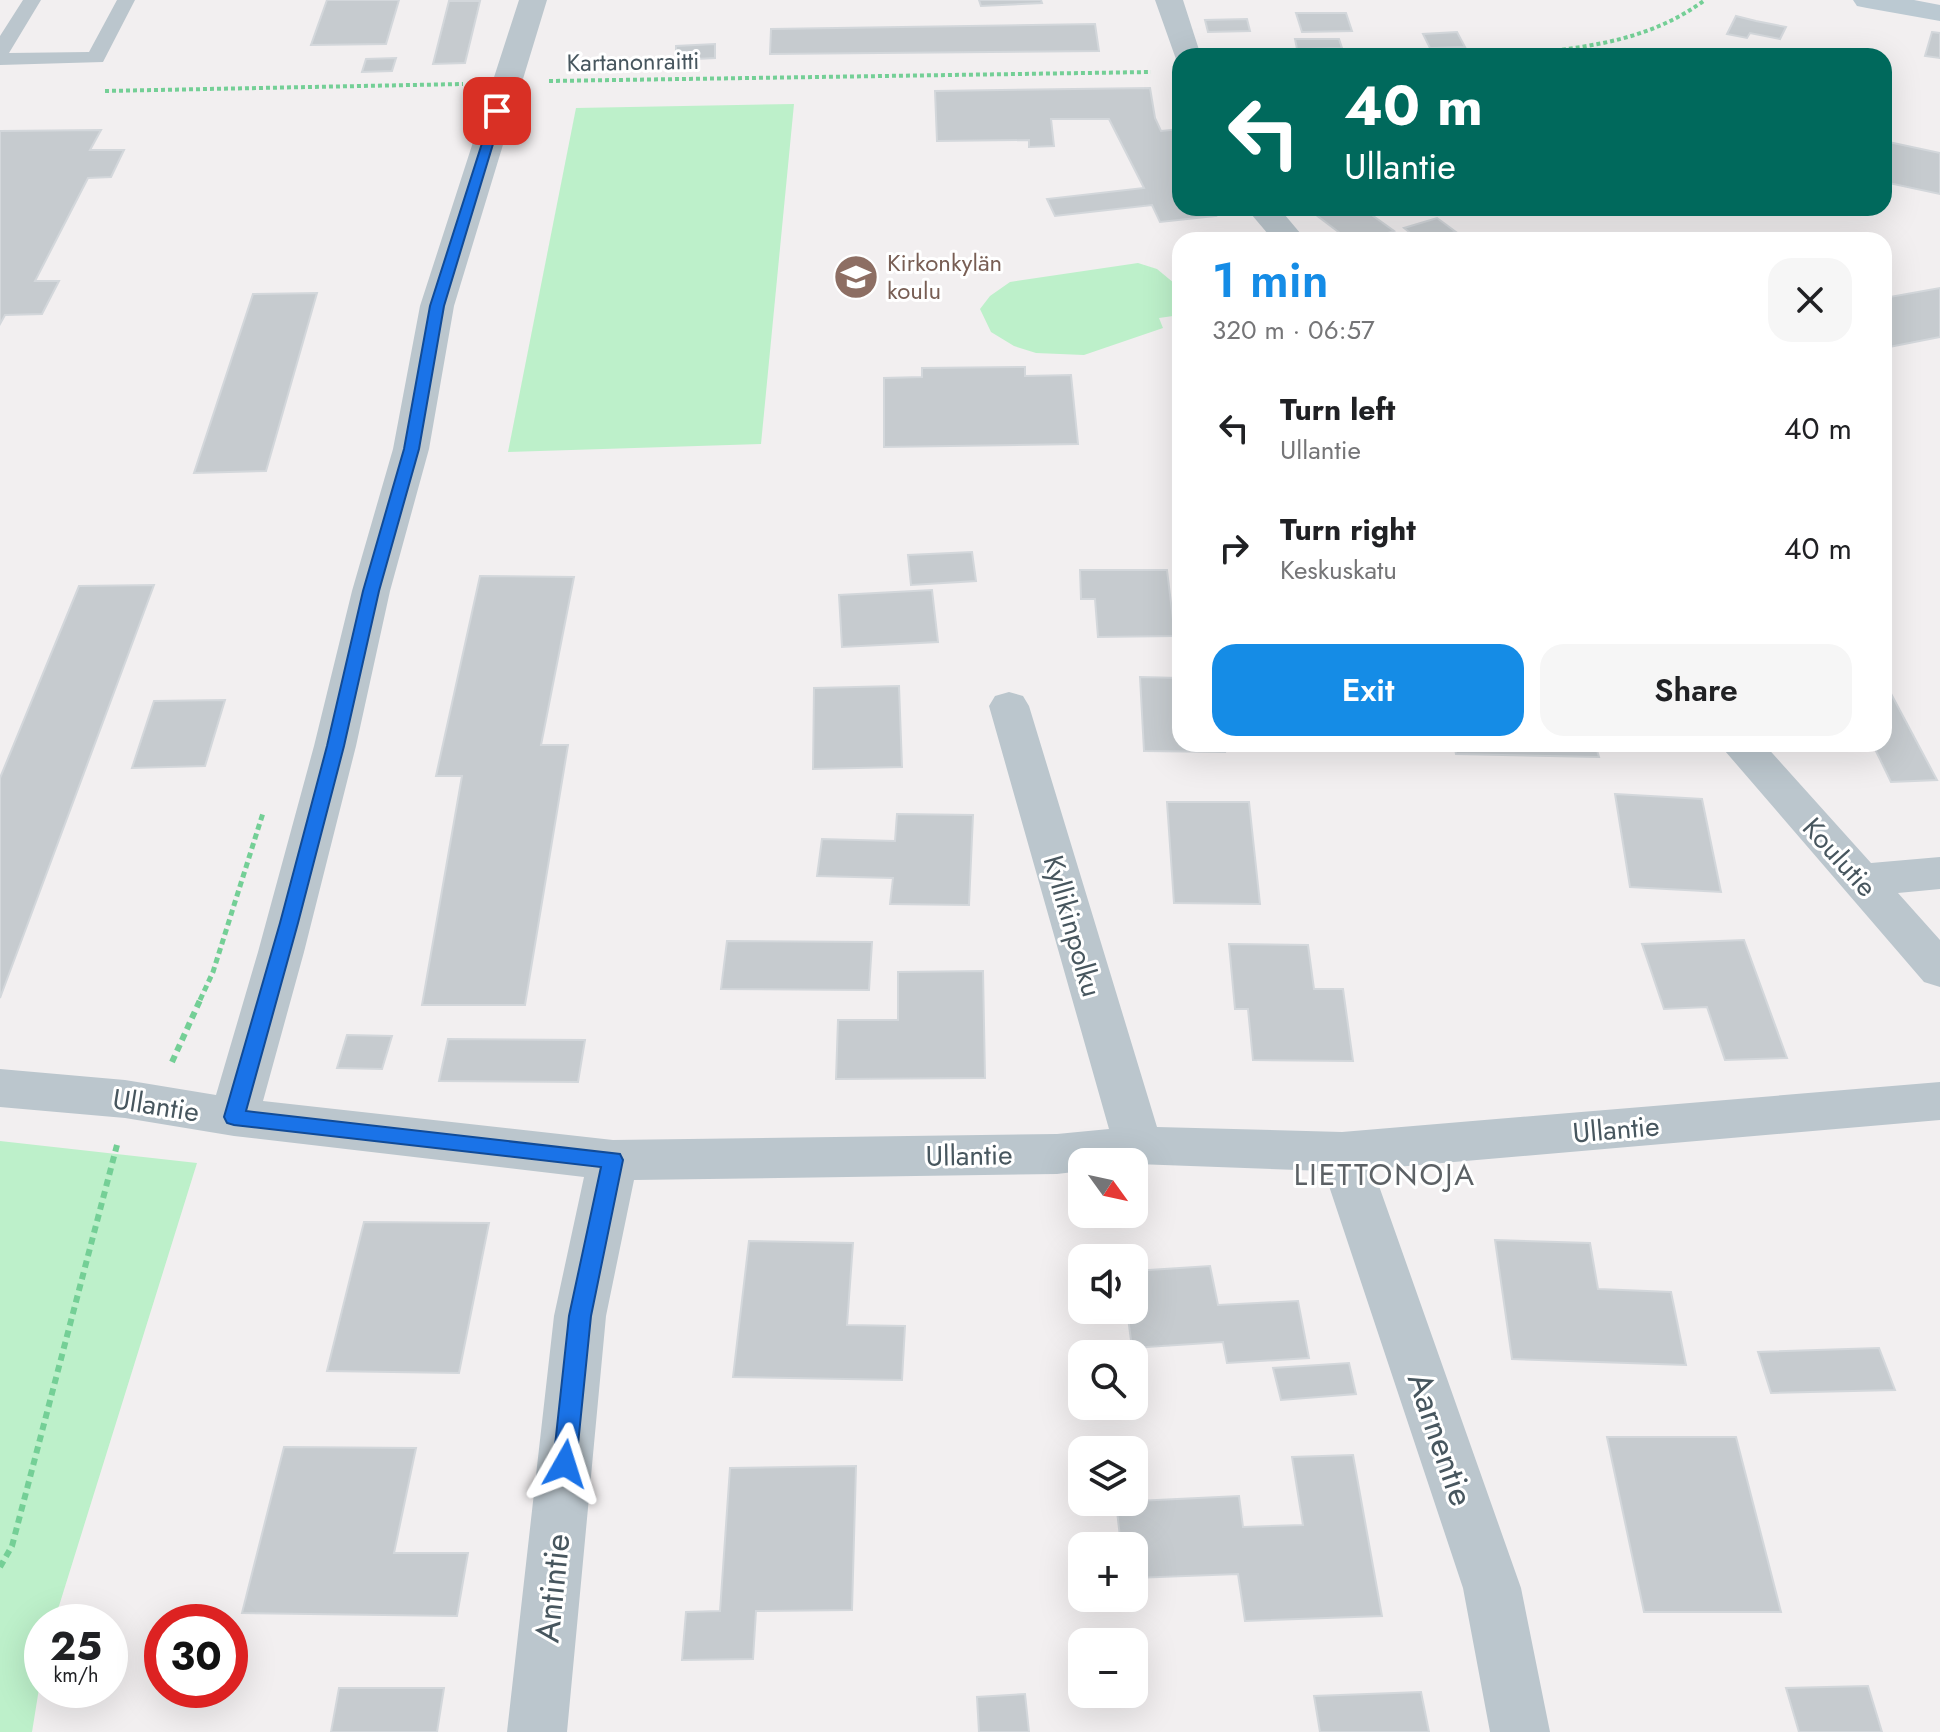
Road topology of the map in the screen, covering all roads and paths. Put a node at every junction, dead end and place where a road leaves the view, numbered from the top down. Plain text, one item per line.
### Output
1 (32, 0) edge
2 (126, 0) edge
3 (533, 0) edge
4 (1169, 0) edge
5 (1705, 0) edge
6 (1867, 0) edge
7 (1940, 13) edge
8 (1184, 48) edge
9 (1580, 48) edge
10 (0, 52) edge
11 (0, 59) edge
12 (1155, 72) dead end
13 (507, 83) junction
14 (95, 91) dead end
15 (1269, 216) edge
16 (1283, 232) edge
17 (1009, 706) dead end
18 (1747, 752) edge
19 (1940, 873) edge
20 (1861, 880) junction
21 (1940, 970) edge
22 (161, 1063) dead end
23 (248, 1070) junction
24 (0, 1088) edge
25 (125, 1099) junction
26 (1940, 1101) edge
27 (234, 1117) junction
28 (1138, 1146) junction
29 (1342, 1152) junction
30 (613, 1160) junction
31 (0, 1567) edge
32 (537, 1732) edge
33 (1520, 1732) edge

1 - 10 lane
2 - 11 lane
3 - 13 street
4 - 8 street
5 - 9 path
6 - 7 main road
12 - 13 path, Kartanonraitti
13 - 14 path, Kartanonraitti
13 - 23 street
15 - 16 street
17 - 28 street, Kyllikinpolku
18 - 20 street, Koulutie
19 - 20 street
20 - 21 street, Koulutie
22 - 23 path
23 - 27 street
24 - 25 street, Ullantie
25 - 27 street, Ullantie
25 - 31 path
26 - 29 street, Ullantie
27 - 30 street, Ullantie
28 - 29 street, Ullantie
28 - 30 street, Ullantie
29 - 33 street, Aarnentie
30 - 32 street, Antintie

